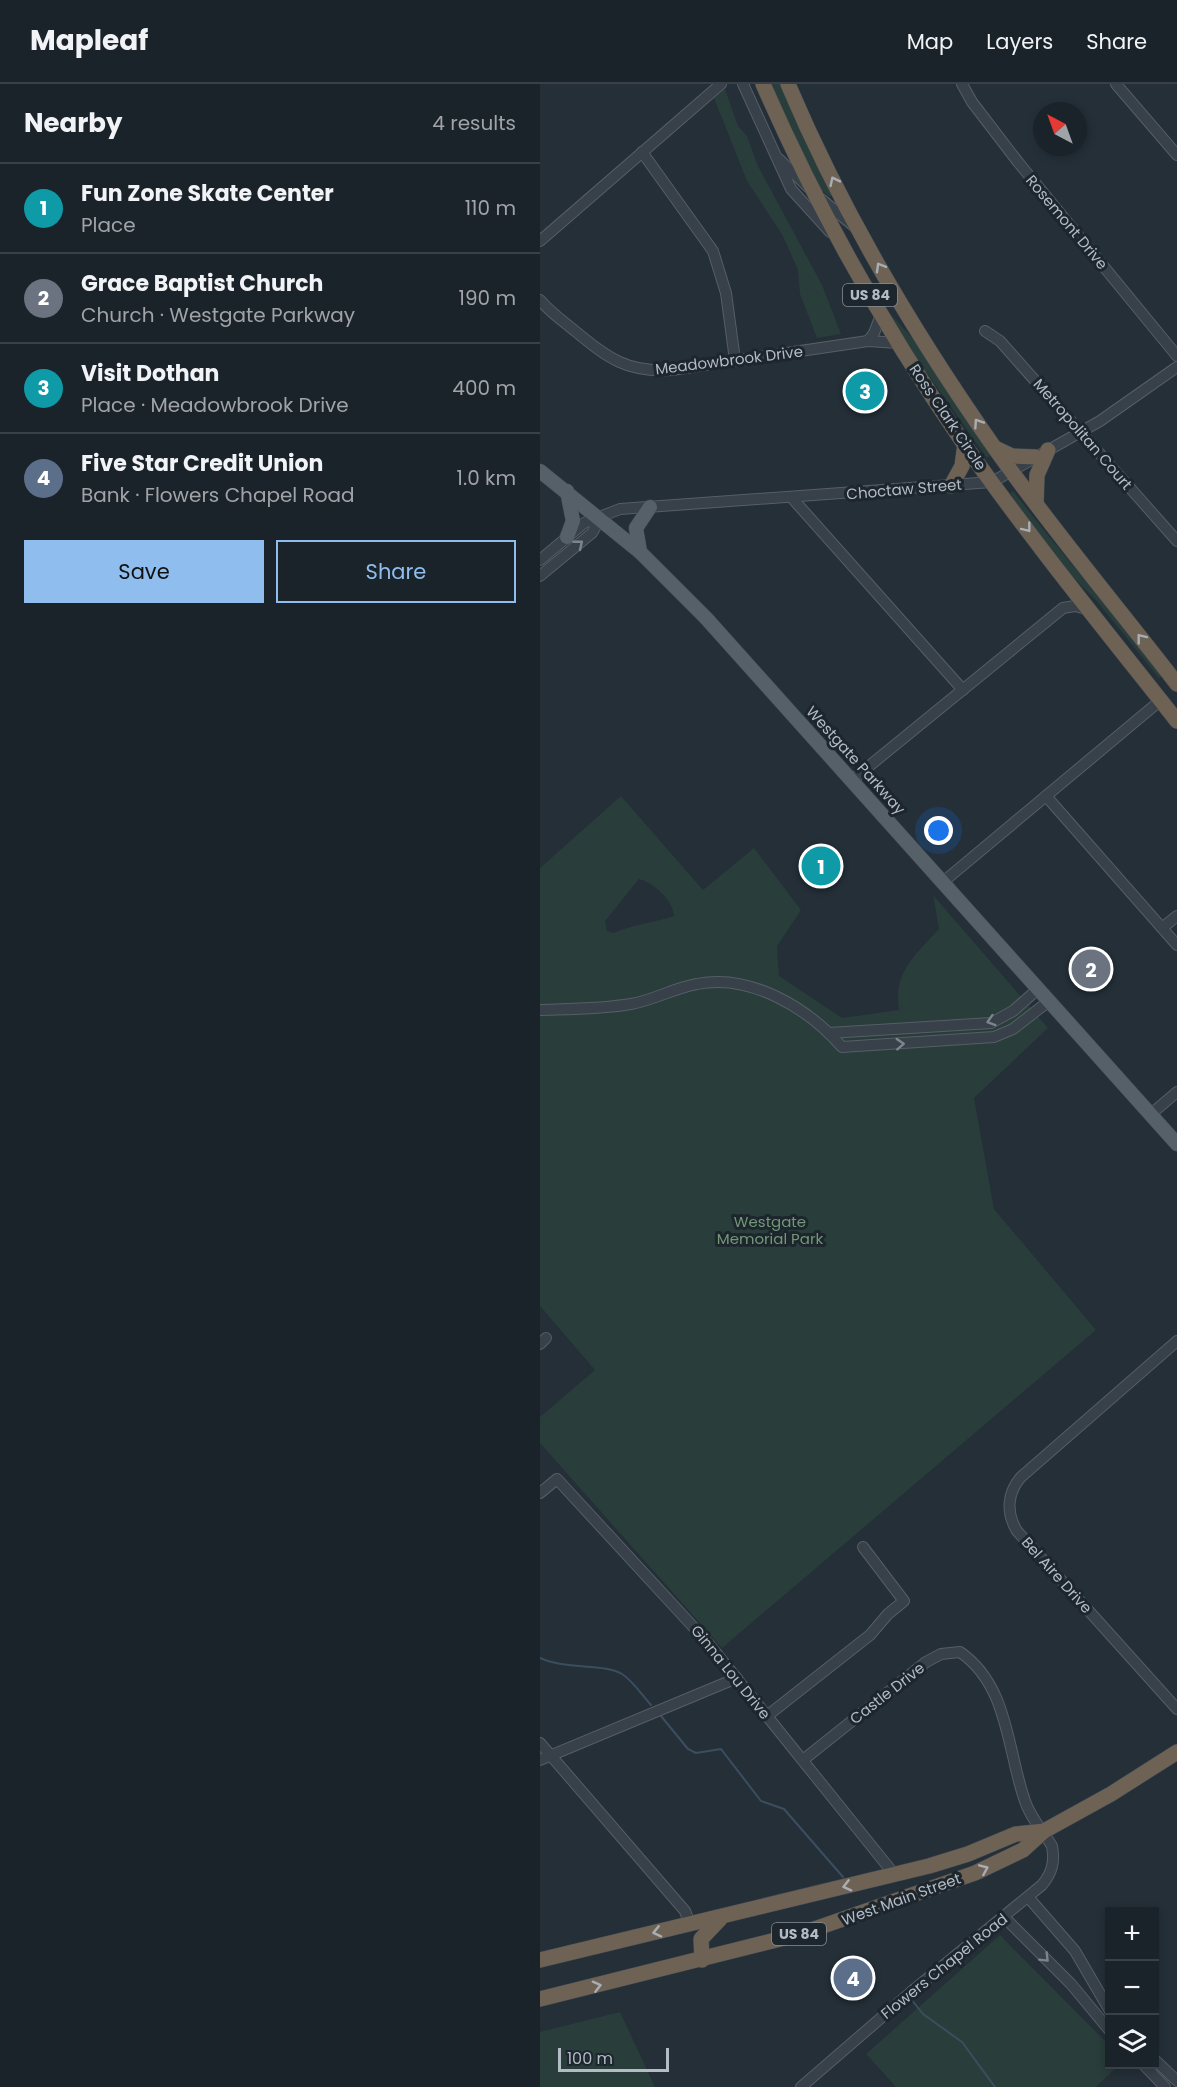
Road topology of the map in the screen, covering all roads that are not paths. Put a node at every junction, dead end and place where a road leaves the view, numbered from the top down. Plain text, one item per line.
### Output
1 (721, 84) edge
2 (743, 84) edge
3 (763, 84) edge
4 (788, 84) edge
5 (962, 84) edge
6 (1116, 84) edge
7 (709, 88) edge
8 (642, 152) junction
9 (775, 155) junction
10 (1177, 155) edge
11 (816, 195) junction
12 (861, 232) junction
13 (540, 241) edge
14 (843, 247) junction
15 (540, 300) edge
16 (881, 315) junction
17 (985, 332) dead end
18 (868, 341) junction
19 (898, 343) junction
20 (1177, 356) edge
21 (735, 360) junction
22 (1177, 367) edge
23 (1081, 432) junction
24 (965, 444) junction
25 (995, 448) junction
26 (1042, 454) junction
27 (1011, 470) junction
28 (540, 471) edge
29 (992, 482) junction
30 (951, 486) junction
31 (567, 491) junction
32 (792, 498) junction
33 (1036, 504) junction
34 (650, 507) junction
35 (600, 519) junction
36 (567, 537) junction
37 (1177, 541) edge
38 (640, 552) junction
39 (540, 560) edge
40 (540, 576) edge
41 (1067, 581) junction
42 (1063, 608) junction
43 (1090, 610) junction
44 (1141, 676) junction
45 (1177, 684) edge
46 (963, 690) junction
47 (1161, 700) junction
48 (1177, 702) edge
49 (1177, 721) edge
50 (852, 780) junction
51 (1046, 796) junction
52 (943, 882) junction
53 (1177, 916) edge
54 (1162, 928) junction
55 (1177, 945) edge
56 (1038, 989) junction
57 (1050, 1001) junction
58 (540, 1010) edge
59 (829, 1033) junction
60 (1177, 1092) edge
61 (1151, 1114) junction
62 (1177, 1144) edge
63 (1177, 1341) edge
64 (540, 1493) edge
65 (863, 1547) dead end
66 (737, 1678) junction
67 (1177, 1709) edge
68 (766, 1716) junction
69 (540, 1743) edge
70 (1177, 1752) edge
71 (545, 1758) edge
72 (802, 1760) junction
73 (1044, 1831) junction
74 (894, 1874) junction
75 (875, 1879) junction
76 (890, 1894) junction
77 (1028, 1897) junction
78 (878, 1908) junction
79 (725, 1916) junction
80 (1004, 1917) junction
81 (690, 1924) junction
82 (540, 1960) edge
83 (702, 1960) junction
84 (675, 1967) junction
85 (540, 2000) edge
86 (1105, 2002) edge
87 (1105, 2025) edge
88 (1159, 2063) edge
89 (1148, 2069) edge
90 (1177, 2081) edge
91 (801, 2087) edge
92 (1165, 2087) edge

1 - 7 street
2 - 9 street
3 - 11 highway, Ross Clark Circle / US 84
12 -> 4 highway, Ross Clark Circle / US 84
5 - 20 street, Rosemont Drive
6 - 10 street
7 - 8 street
8 - 13 street
8 - 21 street
9 - 11 street
9 - 14 street
11 - 12 street
11 - 14 highway, Ross Clark Circle / US 84
25 -> 12 highway, Ross Clark Circle / US 84
14 - 16 highway, Ross Clark Circle / US 84
15 - 21 street, Meadowbrook Drive
16 - 18 street
16 - 19 highway, Ross Clark Circle / US 84
17 - 23 street, Metropolitan Court
18 - 19 street, Meadowbrook Drive
18 - 21 street, Meadowbrook Drive
19 - 24 highway, Ross Clark Circle / US 84
22 - 23 street, Choctaw Street
23 - 26 street, Choctaw Street
23 - 37 street, Metropolitan Court
24 - 29 highway, Ross Clark Circle / US 84
24 - 30 highway
25 - 26 highway
25 - 27 highway, Ross Clark Circle / US 84
26 - 27 street, Choctaw Street
26 - 33 highway
27 - 29 street, Choctaw Street
27 - 33 highway, Ross Clark Circle / US 84
28 - 31 main road, Westgate Parkway
29 - 30 street, Choctaw Street
29 -> 41 highway, Ross Clark Circle / US 84
30 - 32 street, Choctaw Street
31 - 35 main road, Westgate Parkway
31 - 36 main road
32 - 34 street, Choctaw Street
32 - 46 street
45 -> 33 highway, Ross Clark Circle / US 84
34 - 35 street, Choctaw Street
34 - 38 main road
35 - 36 street, Choctaw Street
35 - 38 main road, Westgate Parkway
40 -> 35 street, Choctaw Street
36 - 39 street, Choctaw Street
38 - 50 main road, Westgate Parkway
41 - 42 street
41 - 43 highway, Ross Clark Circle / US 84
42 - 43 street
42 - 46 street
43 - 44 highway, Ross Clark Circle / US 84
44 - 45 highway
44 - 47 highway, Ross Clark Circle / US 84
46 - 50 street
47 - 48 highway
47 - 49 highway, Ross Clark Circle / US 84
47 - 51 street
50 - 52 main road, Westgate Parkway
51 - 52 street
51 - 54 street
52 - 56 main road, Westgate Parkway
53 - 54 street
54 - 55 street
56 - 57 main road, Westgate Parkway
56 -> 59 street
59 -> 57 street
57 - 61 main road, Westgate Parkway
58 - 59 street
60 - 61 street
61 - 62 main road, Westgate Parkway
63 - 67 street, Bel Aire Drive
64 - 66 street, Ginna Lou Drive
65 - 68 street
66 - 68 street, Ginna Lou Drive
66 - 71 street
68 - 72 street, Ginna Lou Drive
69 - 71 street
70 - 73 highway, West Main Street / US 84
71 - 81 street
72 - 73 street, Castle Drive
72 - 74 street, Ginna Lou Drive
73 - 74 highway, West Main Street / US 84
73 - 77 street, Flowers Chapel Road
78 -> 73 highway, West Main Street / US 84
74 - 75 highway, West Main Street / US 84
74 - 76 highway
75 - 76 highway
75 -> 79 highway, West Main Street / US 84
76 - 78 highway
77 - 80 street, Flowers Chapel Road
77 - 86 street
78 - 83 highway, West Main Street / US 84
79 - 81 highway, West Main Street / US 84
79 - 83 highway
80 -> 87 street
80 - 91 street, Flowers Chapel Road
81 -> 82 highway, West Main Street / US 84
81 - 84 highway
83 - 84 highway, West Main Street / US 84
85 -> 84 highway, West Main Street / US 84
88 - 90 street
89 - 92 street

